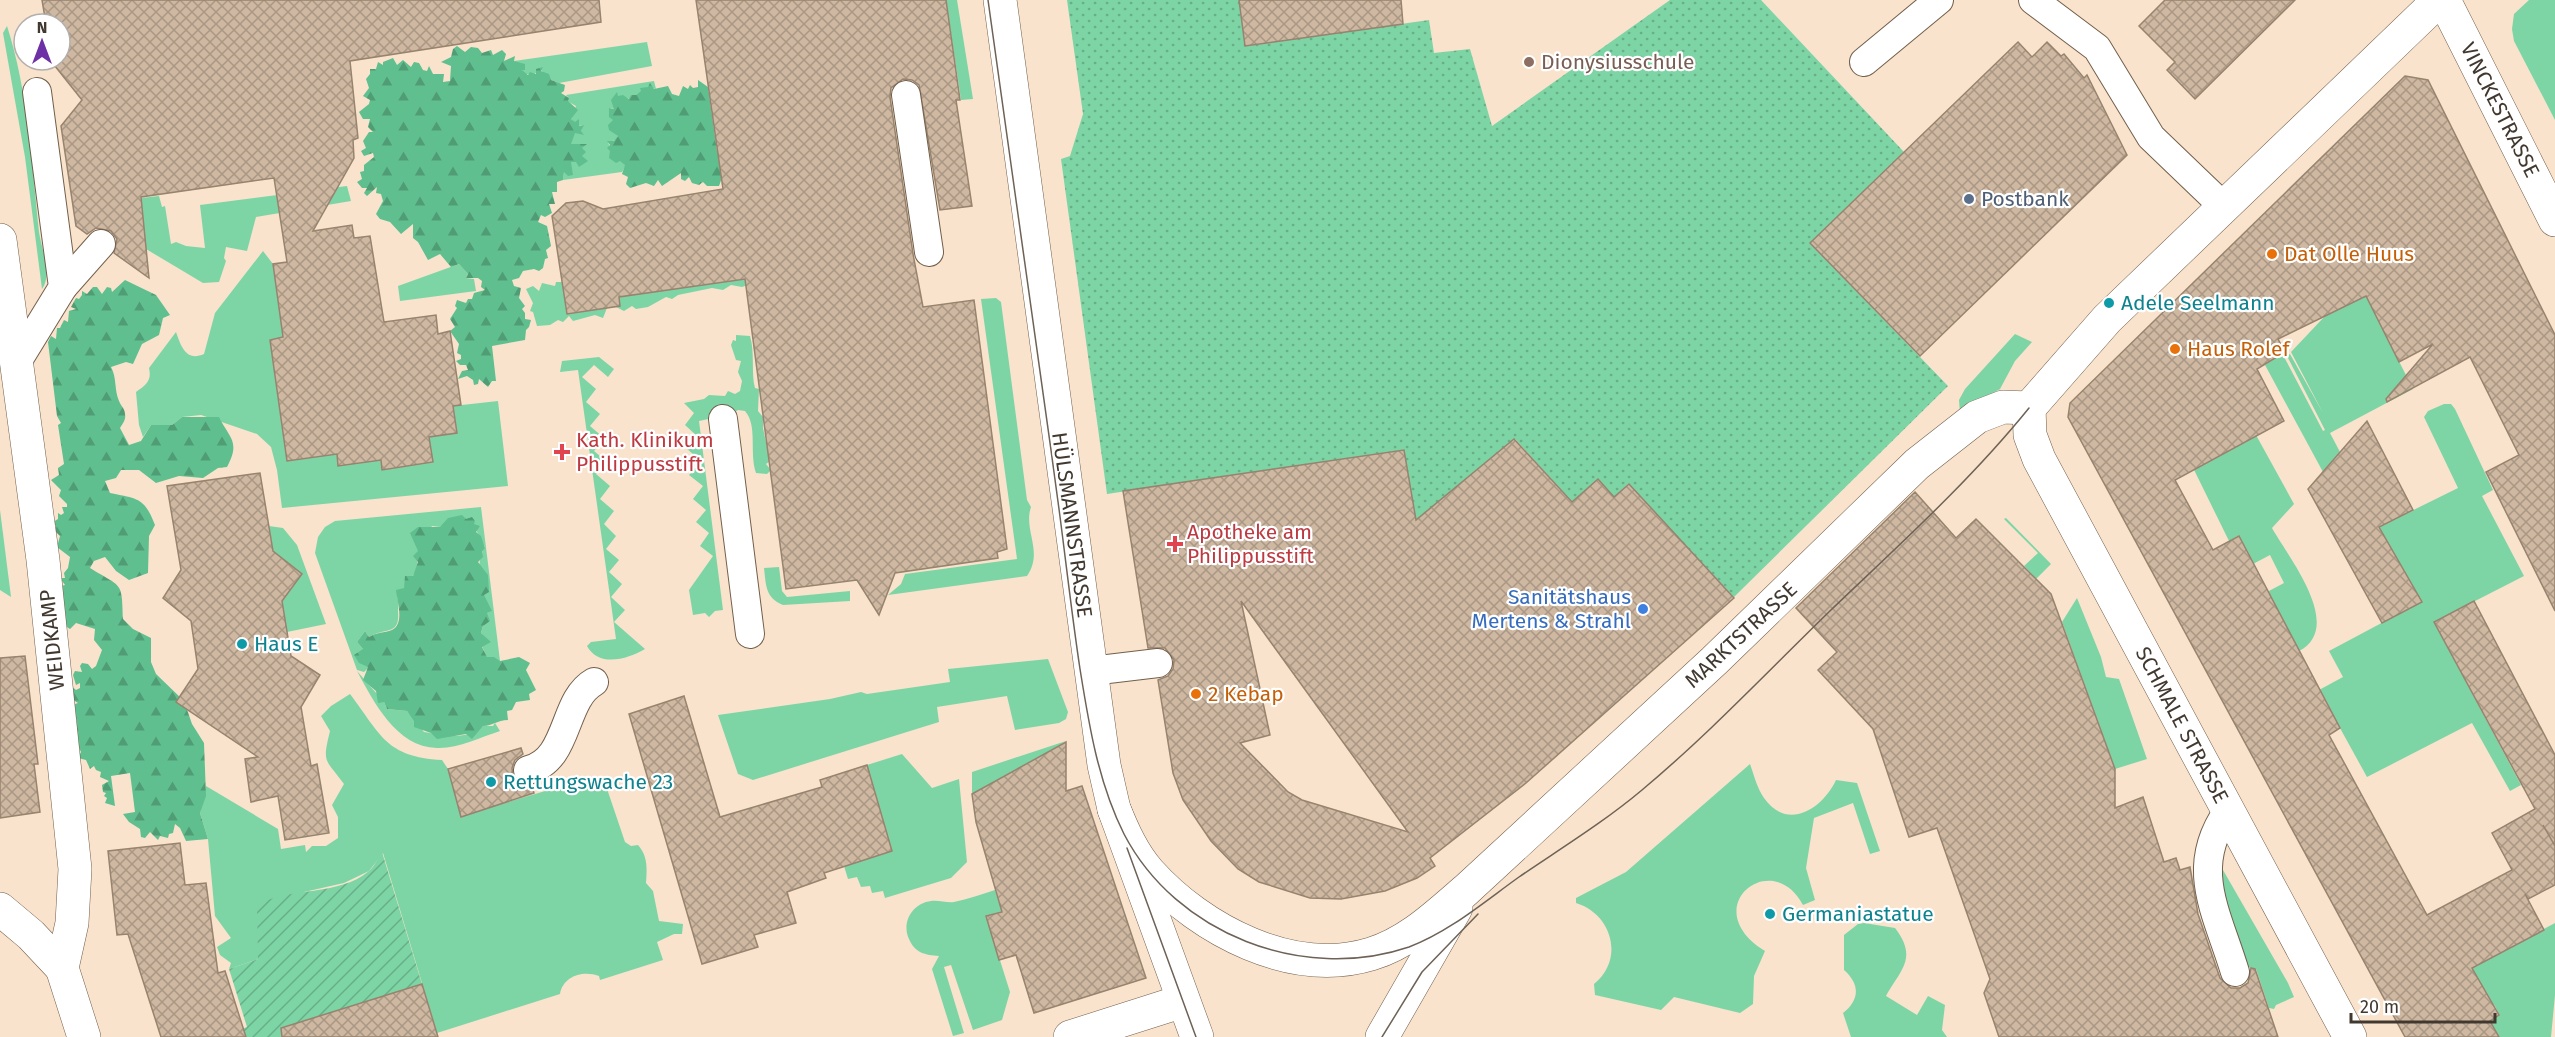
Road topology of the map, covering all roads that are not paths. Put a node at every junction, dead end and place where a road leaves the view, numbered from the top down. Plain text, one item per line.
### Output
1 (1000, 0) edge
2 (1940, 0) edge
3 (2032, 0) edge
4 (2432, 3) edge
5 (1864, 62) dead end
6 (37, 92) dead end
7 (906, 94) dead end
8 (2224, 207) junction
9 (2555, 220) edge
10 (0, 240) edge
11 (100, 244) dead end
12 (928, 252) dead end
13 (63, 287) junction
14 (17, 362) junction
15 (2029, 408) junction
16 (723, 419) dead end
17 (750, 634) dead end
18 (1158, 663) dead end
19 (1091, 671) junction
20 (594, 682) dead end
21 (528, 770) dead end
22 (1114, 808) junction
23 (2228, 811) junction
24 (1466, 890) junction
25 (0, 909) edge
26 (62, 968) junction
27 (2235, 972) dead end
28 (1183, 1001) junction
29 (84, 1037) edge
30 (1070, 1037) edge
31 (1197, 1037) edge
32 (1382, 1037) edge
33 (2350, 1037) edge

1 - 19 street, HÜLSMANNSTRASSE
2 - 5 lane
3 - 8 lane
4 - 8 street
4 - 9 street, VINCKESTRASSE
6 - 13 lane
7 - 12 lane
8 - 15 street
10 - 14 street, WEIDKAMP
11 - 13 lane
13 - 14 lane
14 - 26 street, WEIDKAMP
15 - 23 street, SCHMALE STRASSE
15 - 24 street, MARKTSTRASSE
16 - 17 lane
18 - 19 lane
19 - 22 street, HÜLSMANNSTRASSE
20 - 21 lane
22 - 24 street, MARKTSTRASSE
22 - 28 street, HÜLSMANNSTRASSE
23 - 27 lane
23 - 33 street, SCHMALE STRASSE
24 - 32 street, MARKTSTRASSE
25 - 26 street
26 - 29 street
28 - 30 street
28 - 31 street, HÜLSMANNSTRASSE

